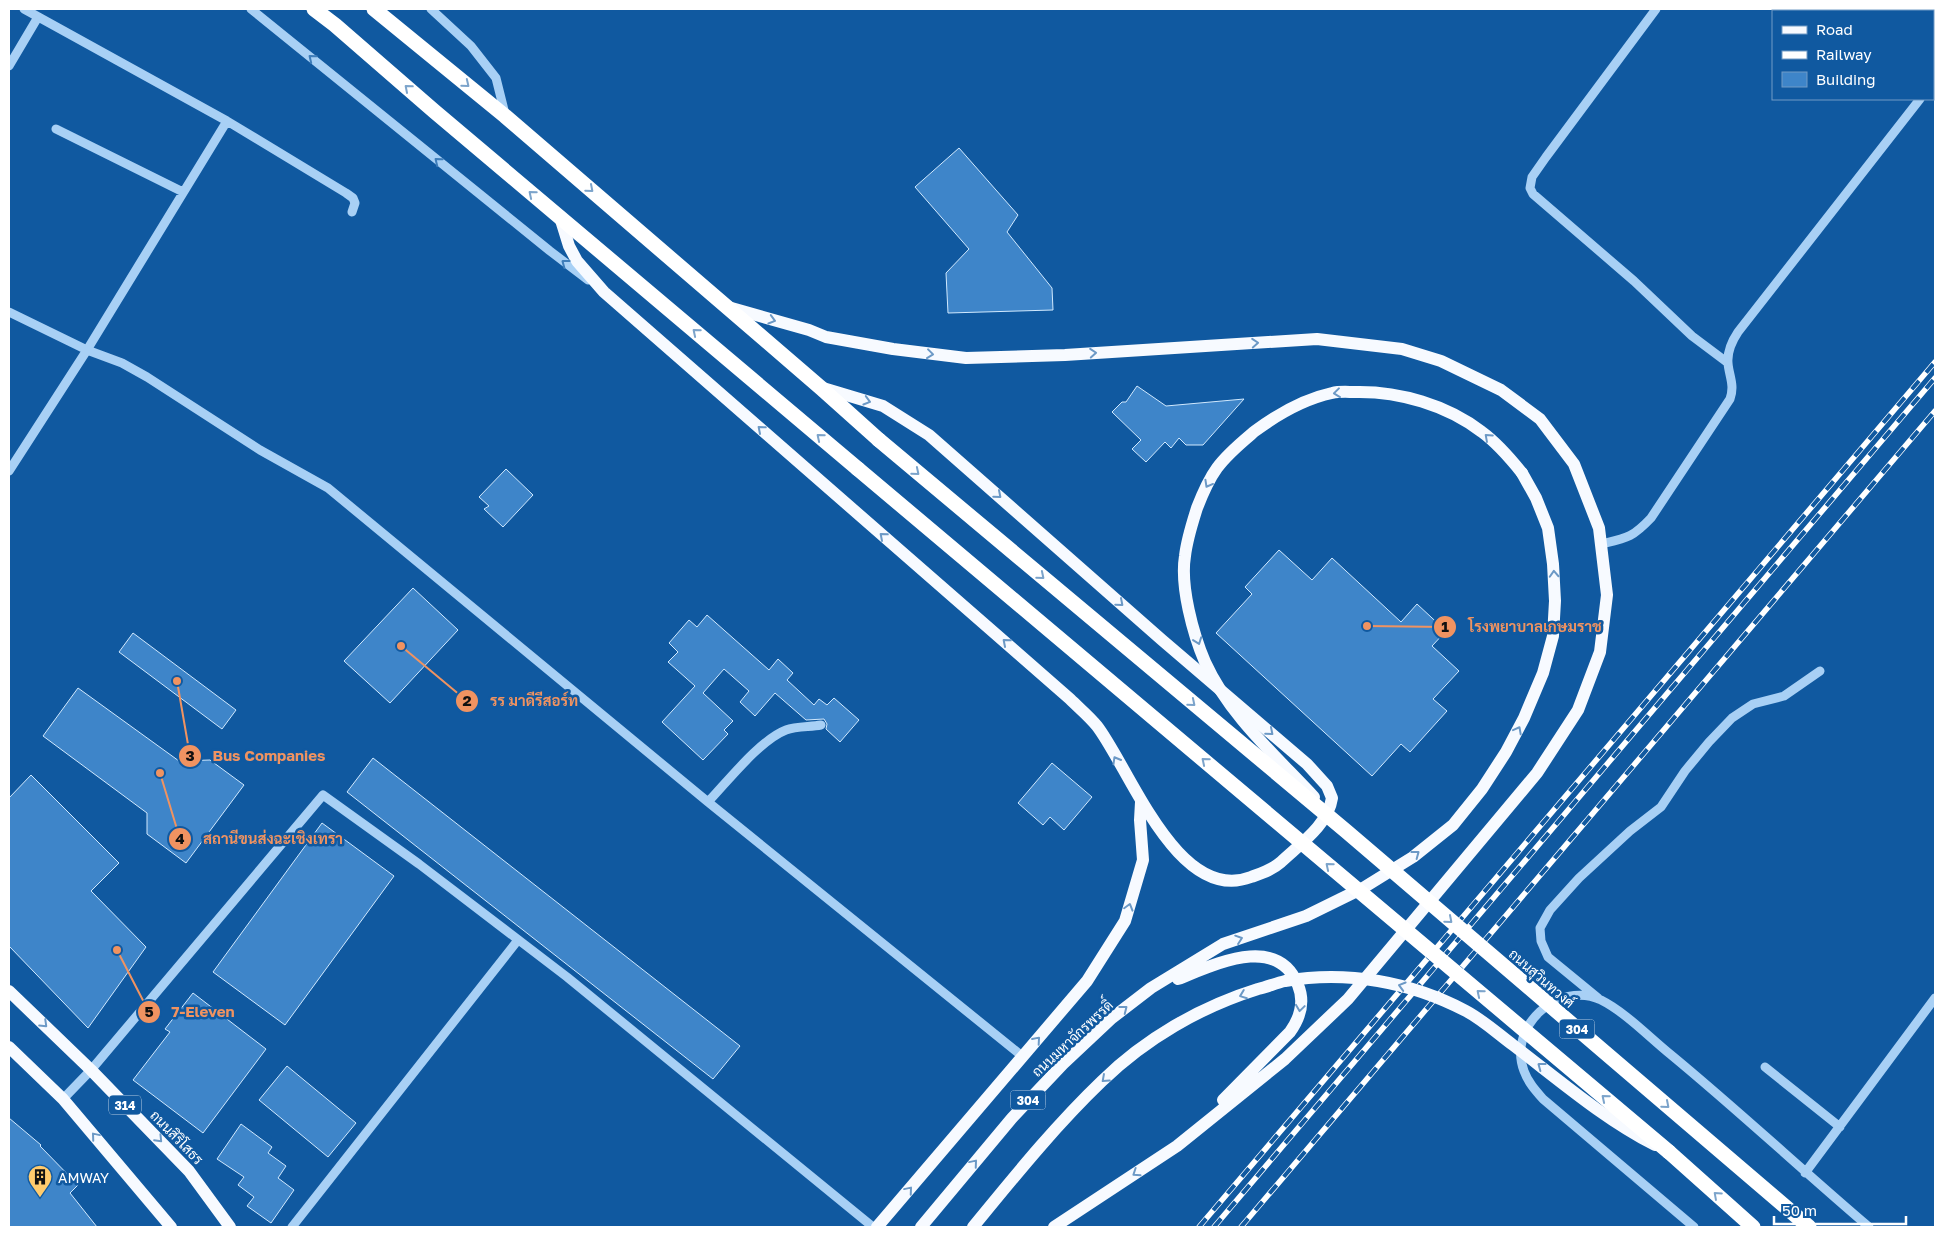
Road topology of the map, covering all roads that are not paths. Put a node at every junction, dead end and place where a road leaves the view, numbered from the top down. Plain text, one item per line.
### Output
1 (24, 9) edge
2 (251, 9) edge
3 (314, 9) edge
4 (374, 9) edge
5 (431, 9) edge
6 (1656, 9) edge
7 (38, 17) junction
8 (9, 66) edge
9 (1919, 100) edge
10 (505, 116) junction
11 (227, 121) junction
12 (56, 129) dead end
13 (183, 192) junction
14 (352, 212) dead end
15 (560, 217) junction
16 (604, 292) junction
17 (725, 306) junction
18 (9, 312) edge
19 (88, 350) junction
20 (1728, 363) junction
21 (821, 388) junction
22 (9, 471) edge
23 (1601, 544) junction
24 (1820, 671) dead end
25 (821, 726) dead end
26 (708, 802) junction
27 (1141, 802) junction
28 (1346, 832) junction
29 (518, 940) junction
30 (1151, 988) junction
31 (9, 990) edge
32 (1935, 998) edge
33 (1600, 1000) junction
34 (9, 1047) edge
35 (1022, 1056) junction
36 (1765, 1067) dead end
37 (91, 1070) junction
38 (63, 1099) junction
39 (1840, 1127) junction
40 (1177, 1146) junction
41 (1669, 1152) junction
42 (1806, 1173) junction
43 (171, 1227) edge
44 (230, 1227) edge
45 (292, 1227) edge
46 (873, 1227) edge
47 (878, 1227) edge
48 (921, 1227) edge
49 (973, 1227) edge
50 (1054, 1227) edge
51 (1694, 1227) edge
52 (1753, 1227) edge
53 (1809, 1227) edge
54 (1869, 1227) edge

1 - 7 street
16 -> 2 street
15 -> 3 highway
4 -> 10 highway, ถนนสุวินทวงศ์
5 - 10 street
6 - 20 street
7 - 8 street
7 - 11 street
9 - 20 street
10 -> 17 highway, ถนนสุวินทวงศ์
11 - 13 street
11 - 14 street
12 - 13 street
13 - 19 street
15 - 16 main road
41 -> 15 highway, bridge
27 -> 16 main road
17 - 21 highway, ถนนสุวินทวงศ์
17 -> 23 main road
18 - 19 street
19 - 22 street
19 - 26 street
20 - 23 street
21 -> 27 main road
21 -> 28 highway, ถนนสุวินทวงศ์, bridge
23 - 40 main road
24 - 33 street
25 - 26 street
26 - 35 street
35 -> 27 main road
30 -> 28 main road, bridge
28 -> 53 highway, ถนนสุวินทวงศ์ / 304, bridge
29 - 37 street
29 - 45 street
29 - 46 street
30 -> 40 main road
48 -> 30 main road, ถนนมหาจักรพรรดิ์ / 304
31 -> 37 main road, ถนนสิริโสธร / 314
32 - 39 street
33 - 42 street
33 - 51 street
34 - 38 main road
47 -> 35 main road
36 - 39 street
37 - 38 street
37 -> 44 main road, ถนนสิริโสธร / 314
43 -> 38 main road
39 - 42 street
40 -> 50 main road
41 -> 49 main road, bridge
52 -> 41 highway
42 - 54 street

